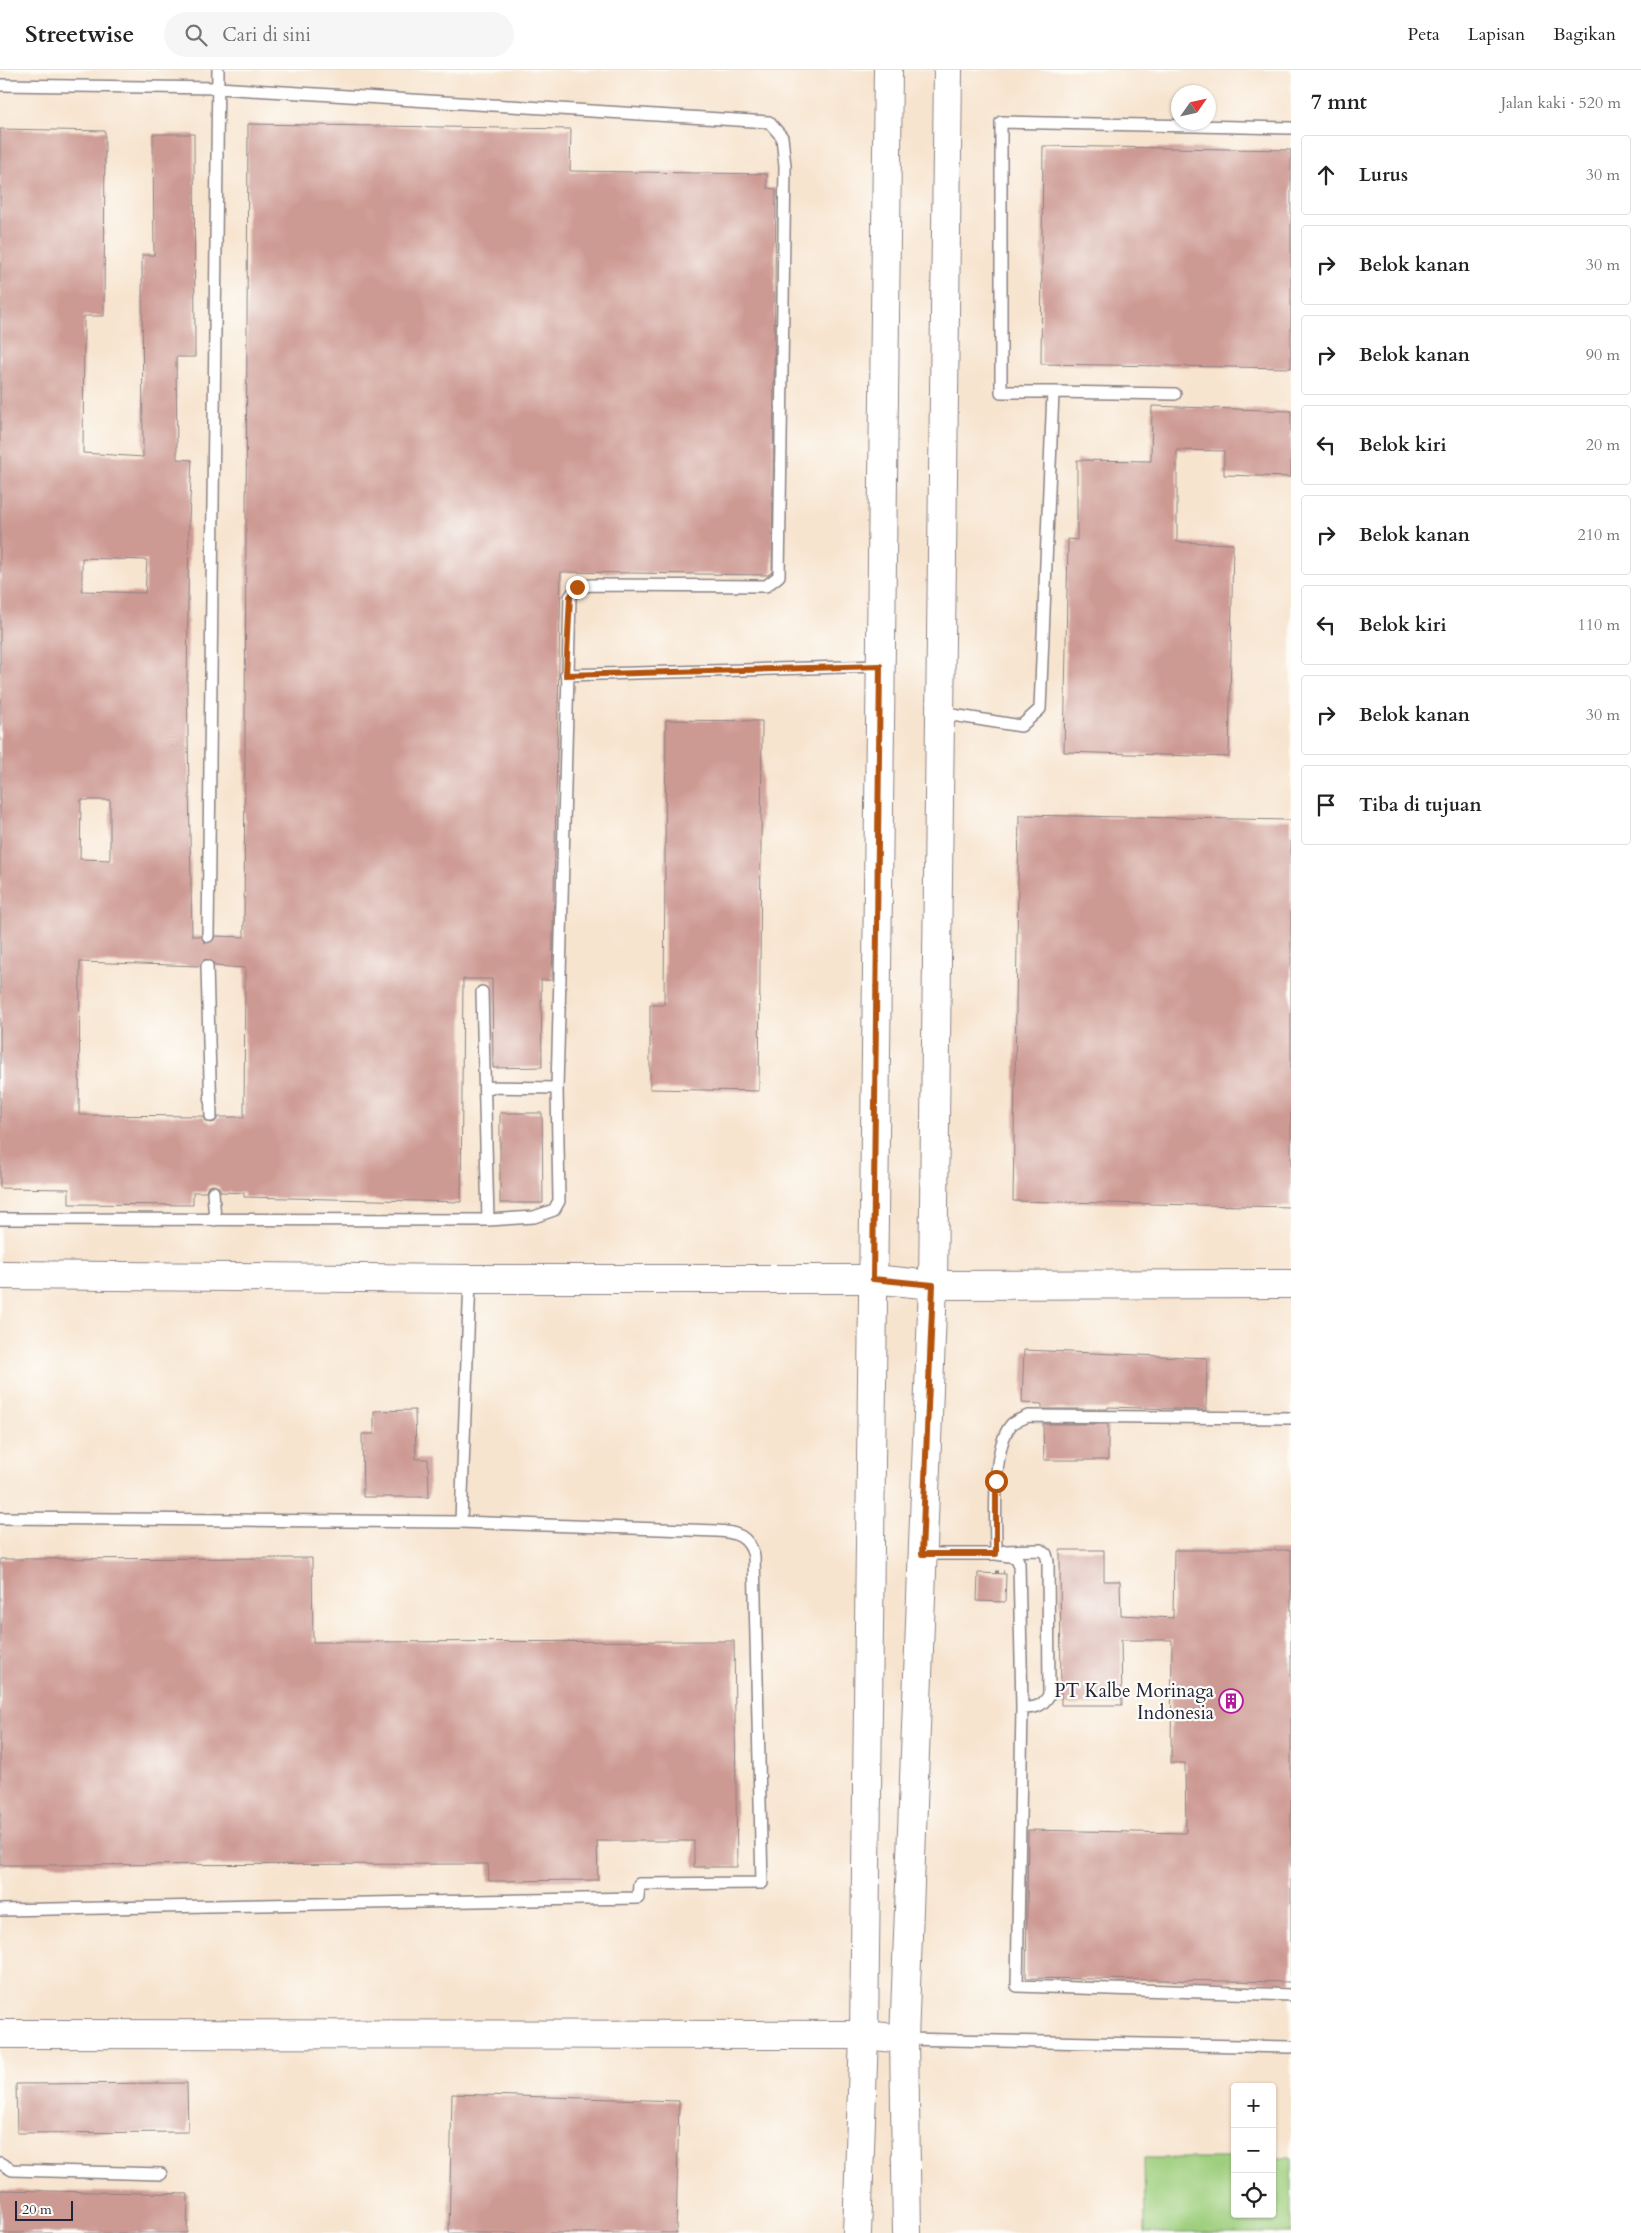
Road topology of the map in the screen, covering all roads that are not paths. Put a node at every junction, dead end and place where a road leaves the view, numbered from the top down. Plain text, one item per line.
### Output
1 (218, 70) edge
2 (888, 70) edge
3 (948, 70) edge
4 (0, 85) edge
5 (218, 88) junction
6 (1291, 128) edge
7 (1053, 392) junction
8 (1176, 394) dead end
9 (880, 666) junction
10 (566, 675) junction
11 (939, 713) junction
12 (208, 936) dead end
13 (208, 966) dead end
14 (482, 992) dead end
15 (485, 1087) junction
16 (557, 1088) junction
17 (211, 1116) dead end
18 (213, 1192) dead end
19 (0, 1219) edge
20 (215, 1220) junction
21 (488, 1220) junction
22 (0, 1275) edge
23 (470, 1279) junction
24 (873, 1279) junction
25 (1291, 1284) edge
26 (933, 1285) junction
27 (1291, 1418) edge
28 (0, 1518) edge
29 (461, 1522) junction
30 (922, 1554) junction
31 (996, 1554) junction
32 (1022, 1708) junction
33 (0, 1910) edge
34 (1291, 1995) edge
35 (0, 2034) edge
36 (864, 2036) junction
37 (904, 2039) junction
38 (1291, 2047) edge
39 (0, 2163) edge
40 (161, 2174) dead end
41 (857, 2233) edge
42 (907, 2233) edge

1 - 5 lane
2 - 9 street
3 - 11 street
4 - 5 lane
5 - 10 lane
5 - 12 lane
6 - 7 lane
7 - 8 lane
7 - 11 lane
9 - 10 lane
9 - 24 street
10 - 16 lane
11 - 26 street
13 - 17 lane
14 - 15 lane
15 - 16 lane
15 - 21 lane
16 - 21 lane
18 - 20 lane
19 - 20 lane
20 - 21 lane
22 - 23 street
23 - 24 street
23 - 29 lane
24 - 26 street
24 - 36 street
25 - 26 street
26 - 30 street
27 - 31 lane
28 - 29 lane
29 - 33 lane
30 - 31 lane
30 - 37 street
31 - 32 lane
31 - 32 lane
32 - 34 lane
35 - 36 street
36 - 37 street
36 - 41 street
37 - 38 lane
37 - 42 street
39 - 40 lane

